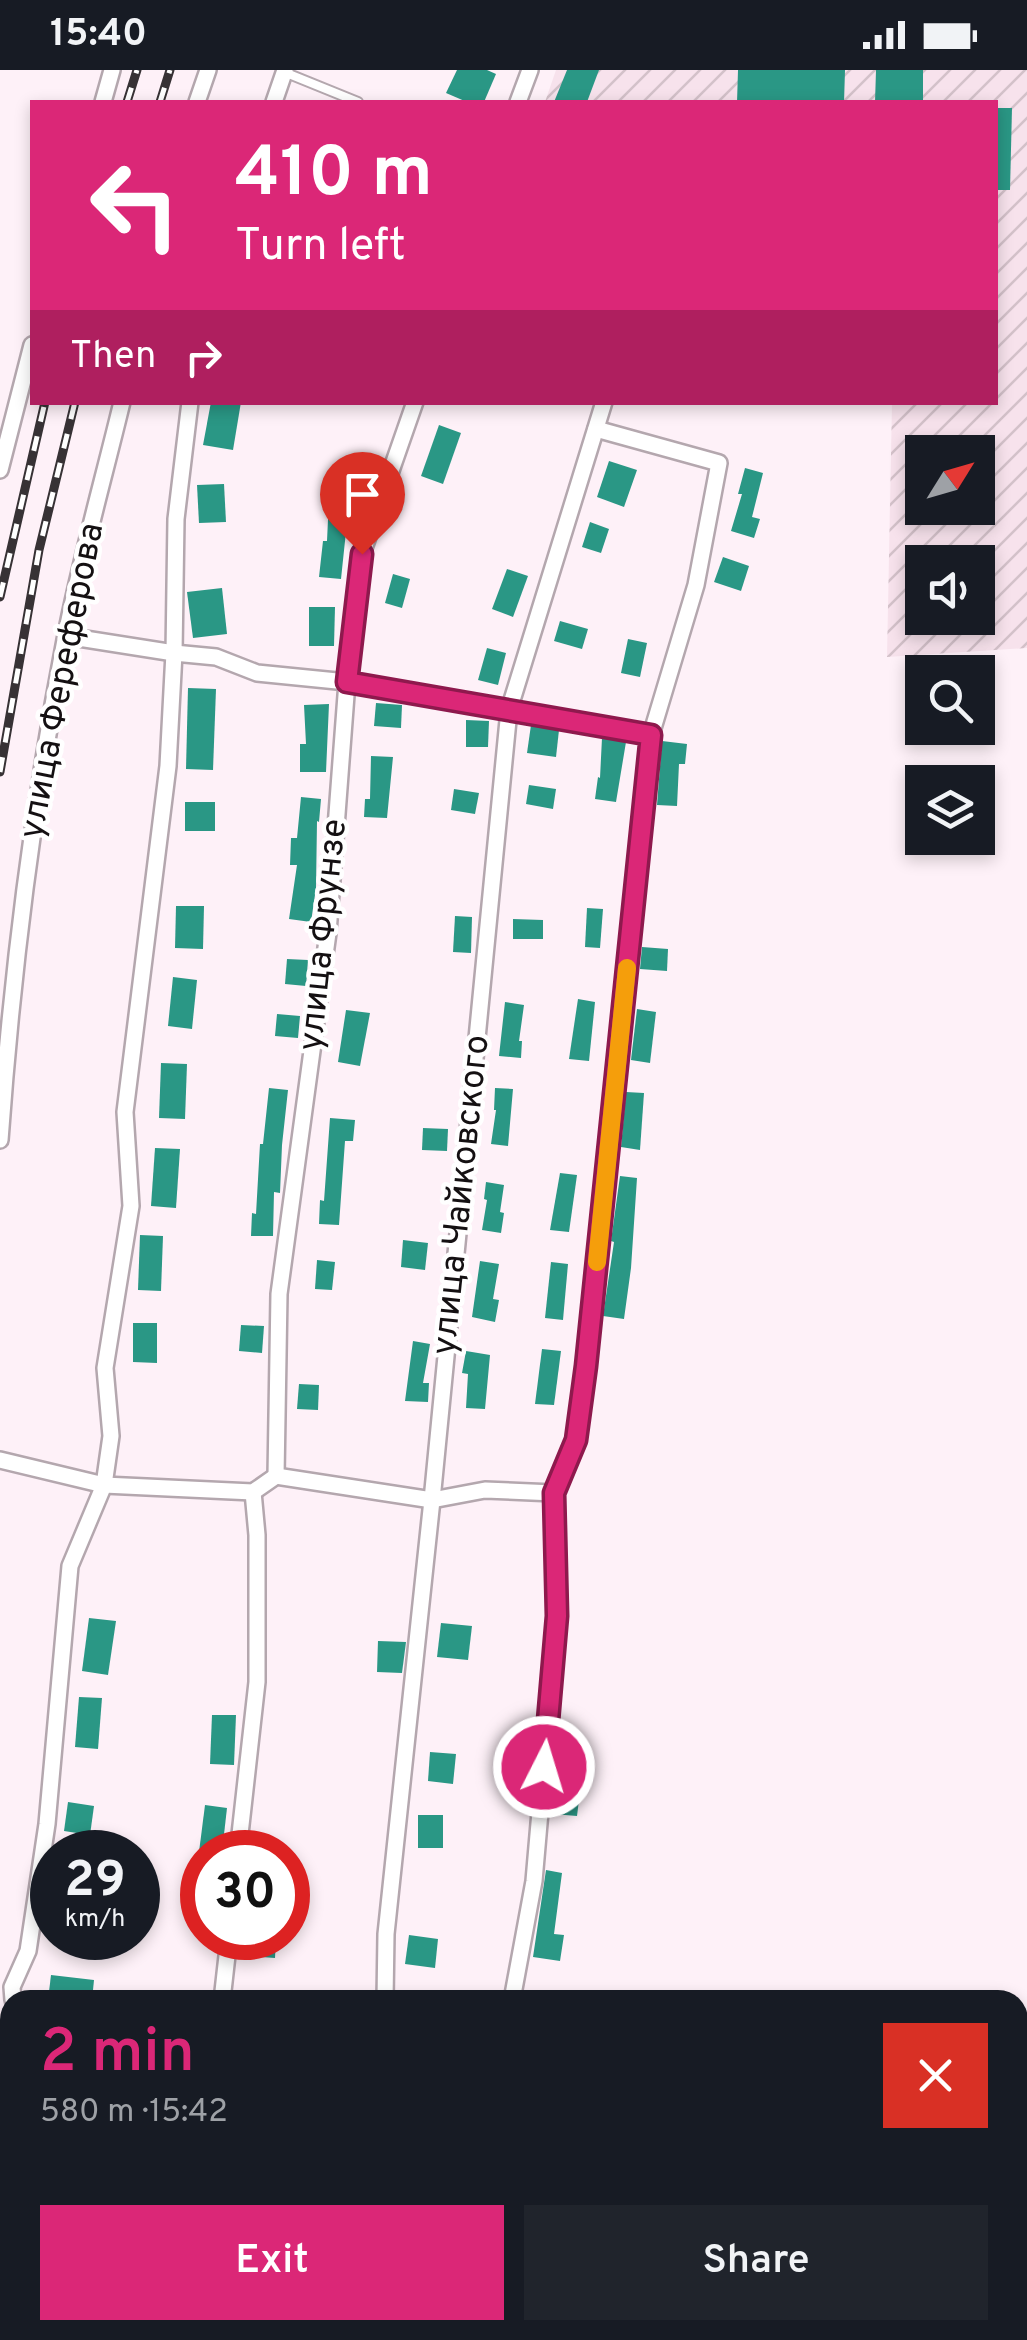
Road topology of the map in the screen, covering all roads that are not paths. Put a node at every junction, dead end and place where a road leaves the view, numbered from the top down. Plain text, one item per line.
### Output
1 (112, 70) edge
2 (208, 70) edge
3 (530, 70) edge
4 (284, 71) edge
5 (104, 100) edge
6 (199, 100) edge
7 (275, 100) edge
8 (353, 100) edge
9 (519, 100) edge
10 (30, 352) edge
11 (121, 405) edge
12 (190, 405) edge
13 (414, 405) edge
14 (603, 405) edge
15 (596, 430) junction
16 (0, 470) edge
17 (66, 636) junction
18 (174, 653) junction
19 (347, 682) junction
20 (508, 710) junction
21 (651, 735) junction
22 (0, 1140) edge
23 (0, 1460) edge
24 (276, 1476) junction
25 (104, 1485) junction
26 (252, 1492) junction
27 (554, 1493) junction
28 (432, 1500) junction
29 (240, 1830) edge
30 (227, 1960) edge
31 (12, 1990) edge
32 (223, 1990) edge
33 (385, 1990) edge
34 (514, 1990) edge

1 - 5 street
2 - 6 street
3 - 9 street
4 - 7 street
4 - 8 lane
10 - 16 street
11 - 17 street, улица Фереферова
12 - 18 street
13 - 19 street, улица Фрунзе
14 - 15 street, улица Чайковского
15 - 20 street, улица Чайковского
15 - 21 street
17 - 18 street
17 - 22 street, улица Фереферова
18 - 19 street
18 - 25 street
19 - 20 street
19 - 24 street, улица Фрунзе
20 - 21 street
20 - 28 street, улица Чайковского
21 - 27 street
23 - 25 street
24 - 26 street
24 - 28 street
25 - 26 street
25 - 31 street
26 - 29 street
27 - 28 street
27 - 34 street
28 - 33 street, улица Чайковского
30 - 32 street

